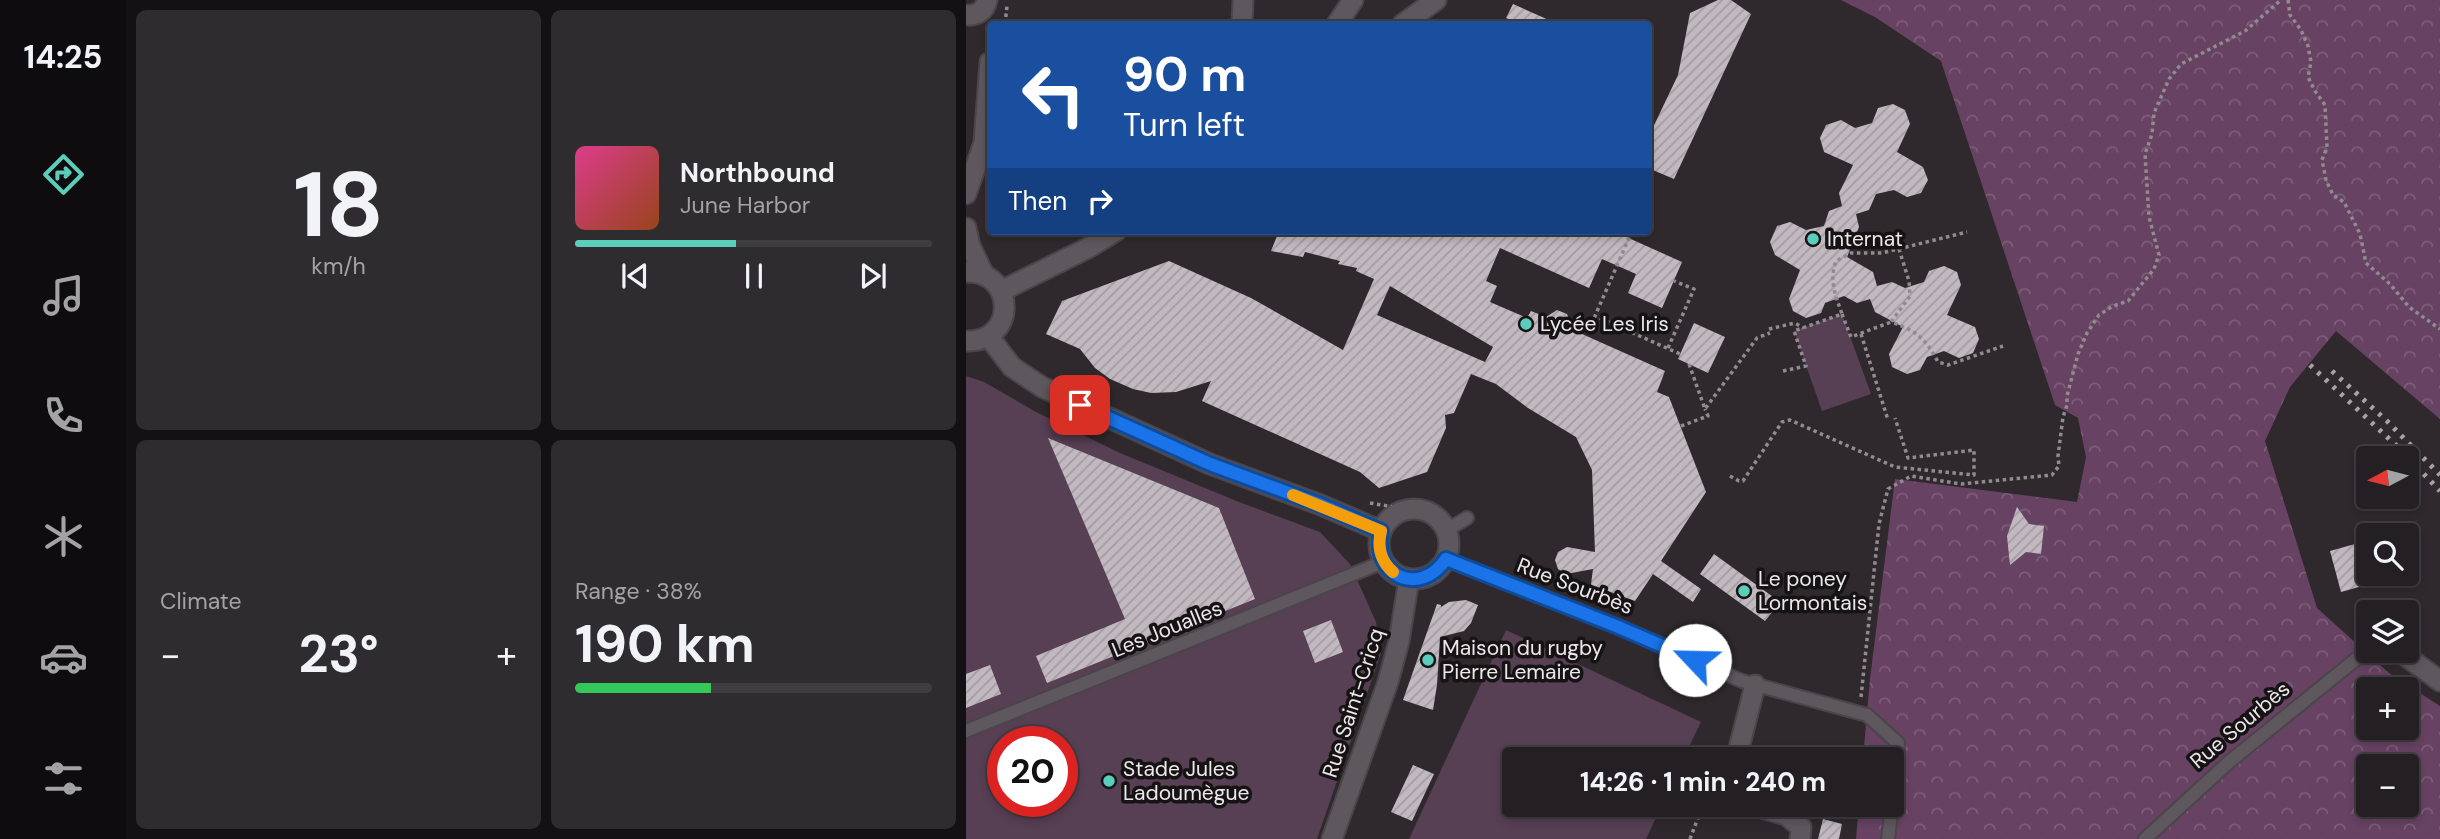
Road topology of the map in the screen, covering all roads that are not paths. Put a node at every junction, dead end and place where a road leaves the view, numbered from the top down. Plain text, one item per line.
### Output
1 (1243, 0) edge
2 (1353, 0) edge
3 (1436, 0) edge
4 (1242, 21) edge
5 (1339, 21) edge
6 (1407, 21) edge
7 (987, 102) edge
8 (966, 194) edge
9 (966, 228) edge
10 (1109, 235) edge
11 (975, 273) edge
12 (1001, 291) junction
13 (989, 337) junction
14 (966, 341) edge
15 (1467, 518) dead end
16 (1447, 530) junction
17 (1381, 531) junction
18 (1446, 559) junction
19 (1383, 562) junction
20 (1409, 579) junction
21 (2356, 660) edge
22 (2415, 663) edge
23 (2440, 681) edge
24 (1755, 685) junction
25 (966, 731) edge
26 (1739, 747) edge
27 (1898, 747) edge
28 (1788, 817) edge
29 (1891, 817) edge
30 (1332, 839) edge
31 (1800, 839) edge
32 (1888, 839) edge
33 (2146, 839) edge

1 - 4 street
2 - 5 street
3 - 6 street
7 - 8 street
9 - 11 street
10 - 12 street
11 - 12 street
12 - 13 street
13 - 14 street
13 - 17 street
15 - 16 lane
16 - 17 street
16 - 18 street
17 - 19 street
18 - 20 street
18 - 24 lane, Rue Sourbès
19 - 20 street
19 - 25 lane, Les Joualles
20 - 30 street, Rue Saint-Cricq
21 - 33 lane, Rue Sourbès
22 - 23 street
24 - 26 street
24 - 27 lane, Rue Sourbès
28 - 31 street
29 - 32 lane, Rue Sourbès

